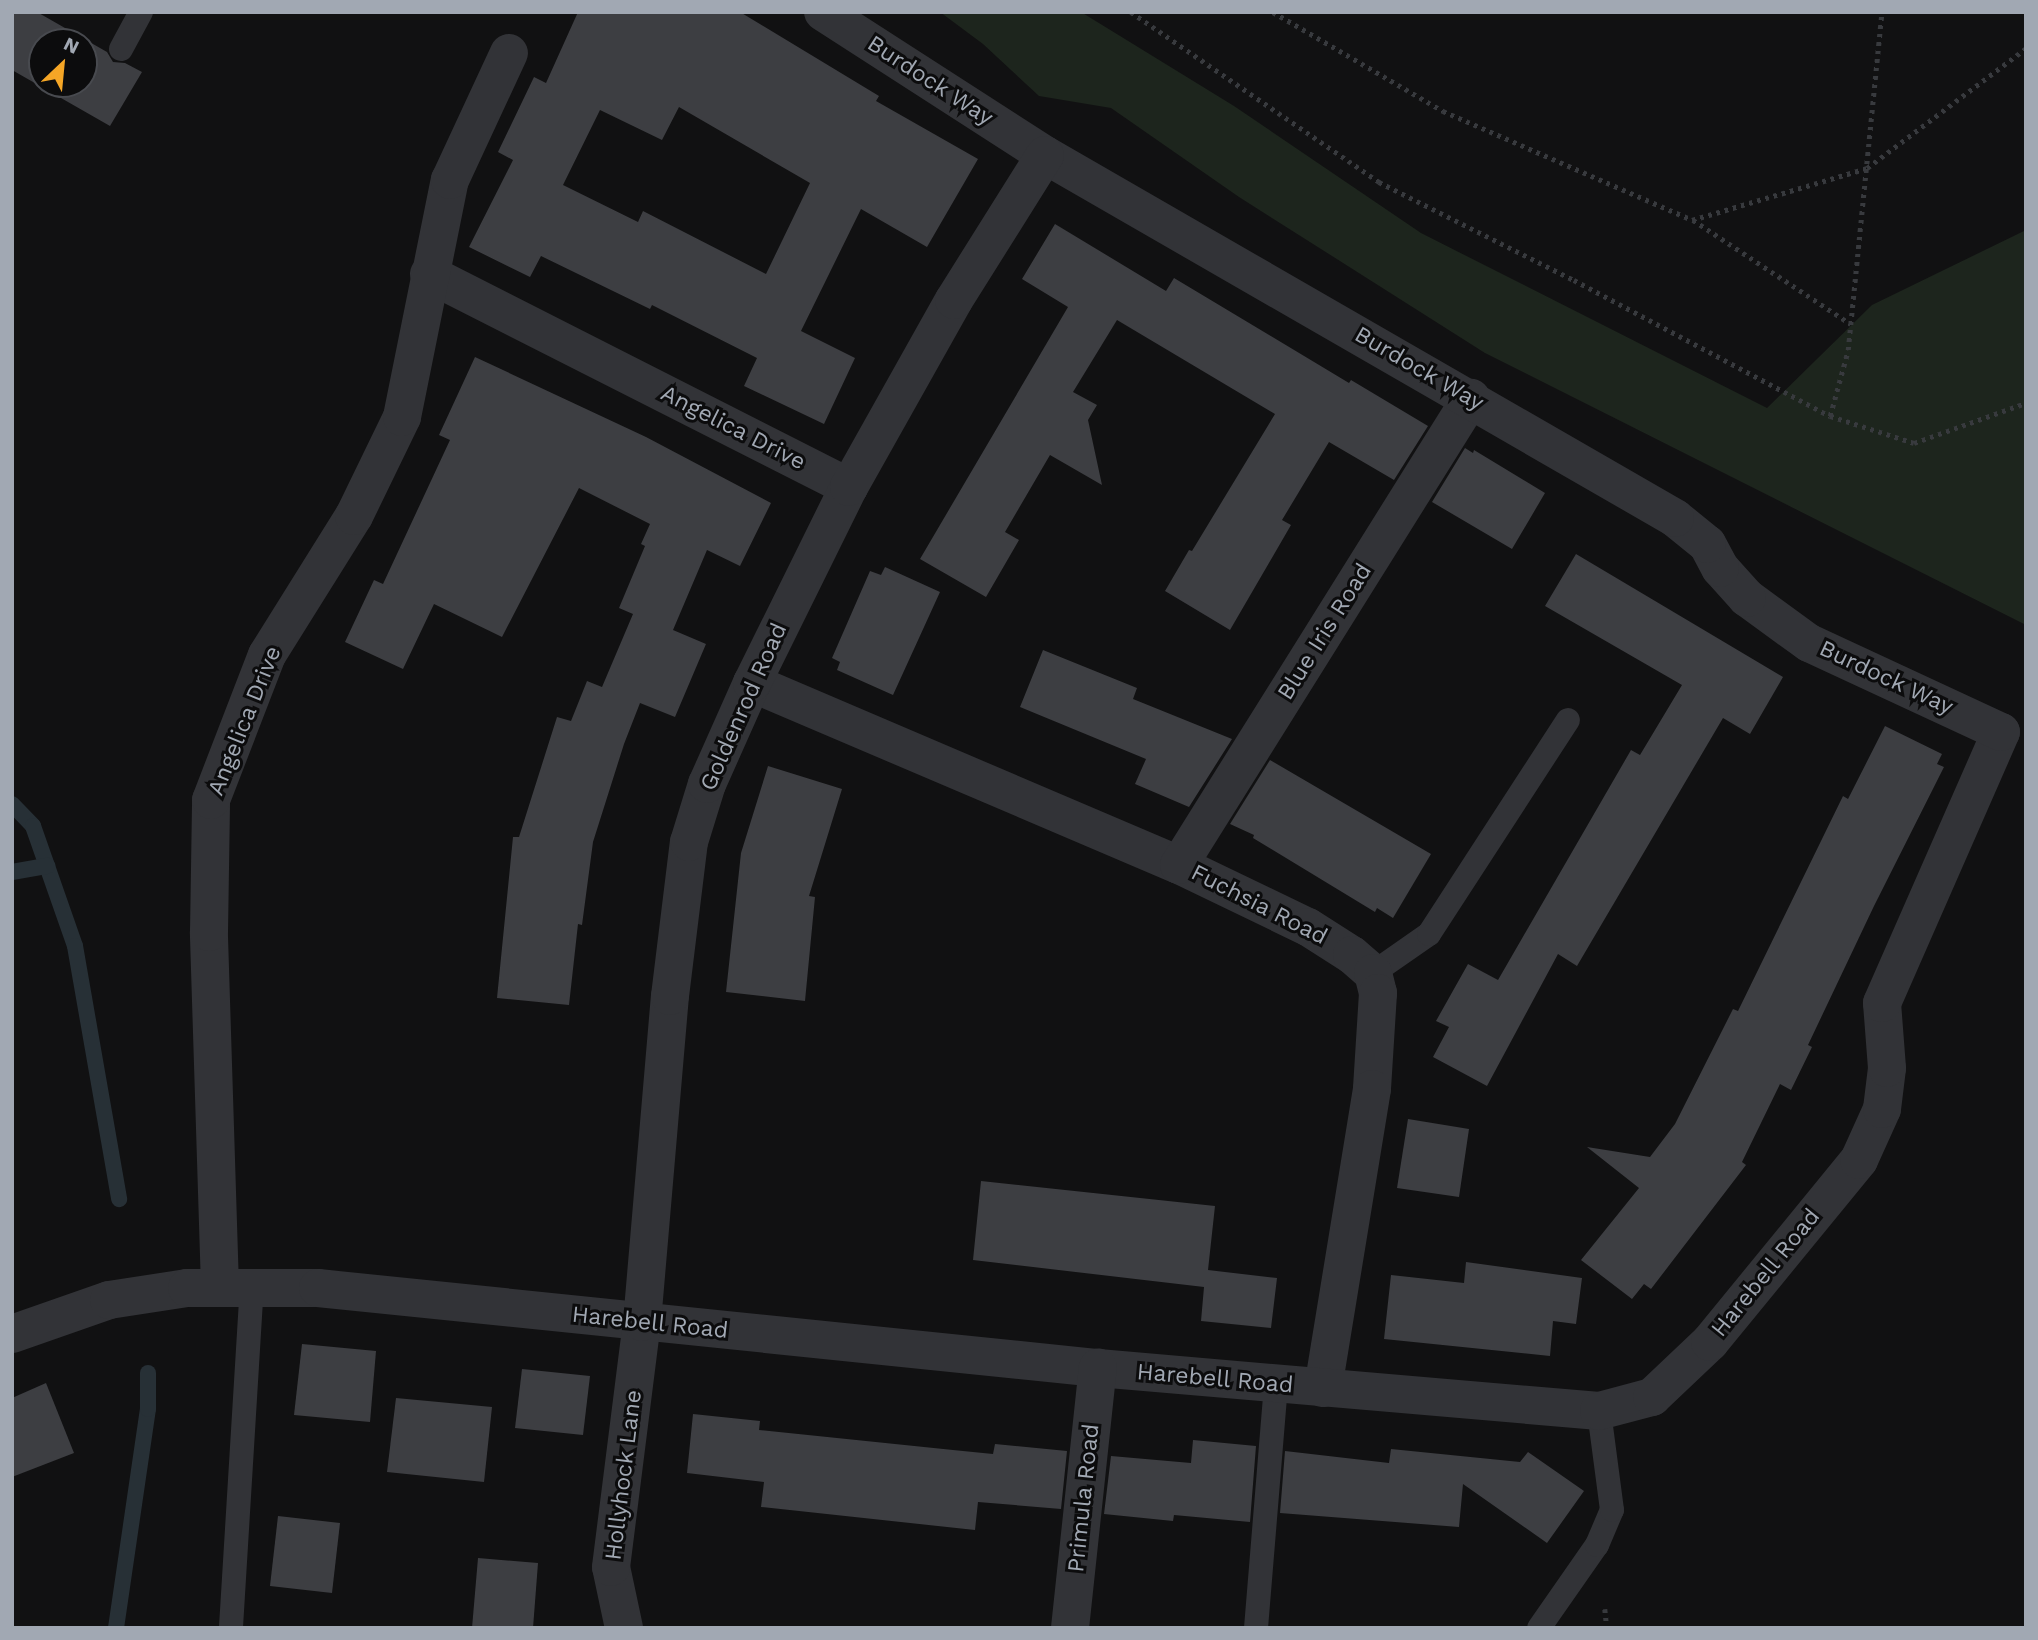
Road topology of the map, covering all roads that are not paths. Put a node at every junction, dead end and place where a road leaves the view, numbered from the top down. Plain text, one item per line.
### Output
1 (141, 12) edge
2 (823, 12) edge
3 (121, 49) dead end
4 (509, 54) dead end
5 (1045, 155) junction
6 (429, 274) junction
7 (1471, 398) junction
8 (849, 487) junction
9 (752, 683) junction
10 (1568, 720) dead end
11 (2001, 732) joint
12 (1179, 865) junction
13 (1373, 973) junction
14 (236, 1286) junction
15 (642, 1322) junction
16 (12, 1334) edge
17 (1098, 1368) junction
18 (1276, 1384) junction
19 (1323, 1388) junction
20 (1599, 1411) junction
21 (232, 1627) edge
22 (624, 1628) edge
23 (1070, 1628) edge
24 (1256, 1628) edge
25 (1539, 1628) edge

1 - 3 lane
2 - 5 street, Burdock Way
4 - 6 street, Angelica Drive
5 - 7 street, Burdock Way
5 - 8 street, Goldenrod Road
6 - 8 street, Angelica Drive
6 - 14 street, Angelica Drive
7 - 11 street, Burdock Way
7 - 12 street, Blue Iris Road
8 - 9 street, Goldenrod Road
9 - 12 street, Fuchsia Road
9 - 15 street, Goldenrod Road
10 - 13 lane
11 - 20 street, Harebell Road
12 - 13 street, Fuchsia Road
13 - 19 street
14 - 15 street, Harebell Road
14 - 16 street, Harebell Road
14 - 21 lane
15 - 17 street, Harebell Road
15 - 22 street, Hollyhock Lane
17 - 18 street, Harebell Road
17 - 23 street, Primula Road
18 - 19 street, Harebell Road
18 - 24 lane
19 - 20 street, Harebell Road
20 - 25 lane

